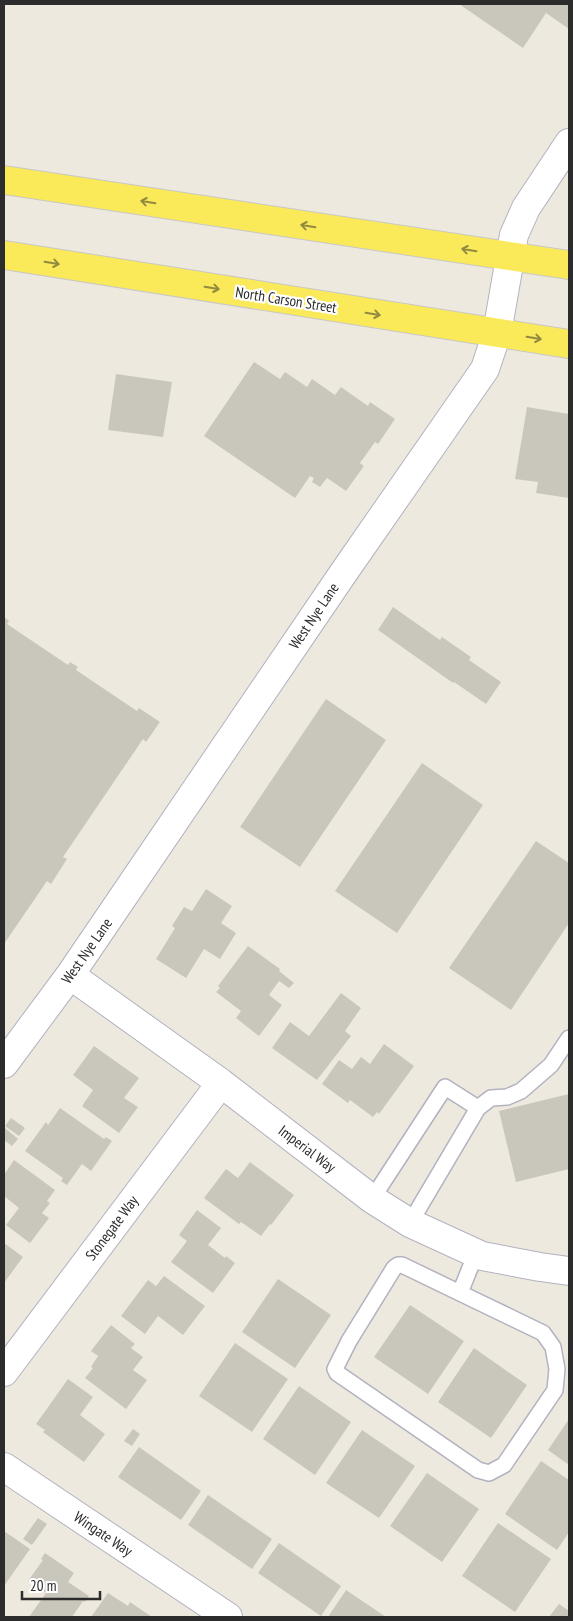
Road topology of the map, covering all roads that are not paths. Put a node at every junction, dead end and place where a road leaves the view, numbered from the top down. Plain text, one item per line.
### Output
1 (569, 143) edge
2 (4, 180) edge
3 (4, 256) edge
4 (510, 256) junction
5 (569, 266) edge
6 (497, 333) junction
7 (569, 344) edge
8 (70, 975) junction
9 (569, 1038) edge
10 (4, 1064) edge
11 (221, 1083) junction
12 (478, 1108) junction
13 (372, 1199) junction
14 (410, 1223) junction
15 (476, 1253) junction
16 (569, 1271) edge
17 (460, 1293) junction
18 (4, 1372) edge
19 (4, 1467) edge
20 (228, 1617) edge

1 - 4 street, West Nye Lane
4 -> 2 main road
3 -> 6 main road, North Carson Street
4 - 5 main road
4 - 6 street, West Nye Lane
6 -> 7 main road, North Carson Street
6 - 8 street, West Nye Lane
8 - 10 street, West Nye Lane
8 - 11 street, Imperial Way
9 - 12 lane
11 - 13 street, Imperial Way
11 - 18 street, Stonegate Way
12 - 13 lane
12 - 14 lane
13 - 14 street, Imperial Way
14 - 15 street, Imperial Way
15 - 16 street, Imperial Way
15 - 17 lane
17 - 17 lane
19 - 20 street, Wingate Way

